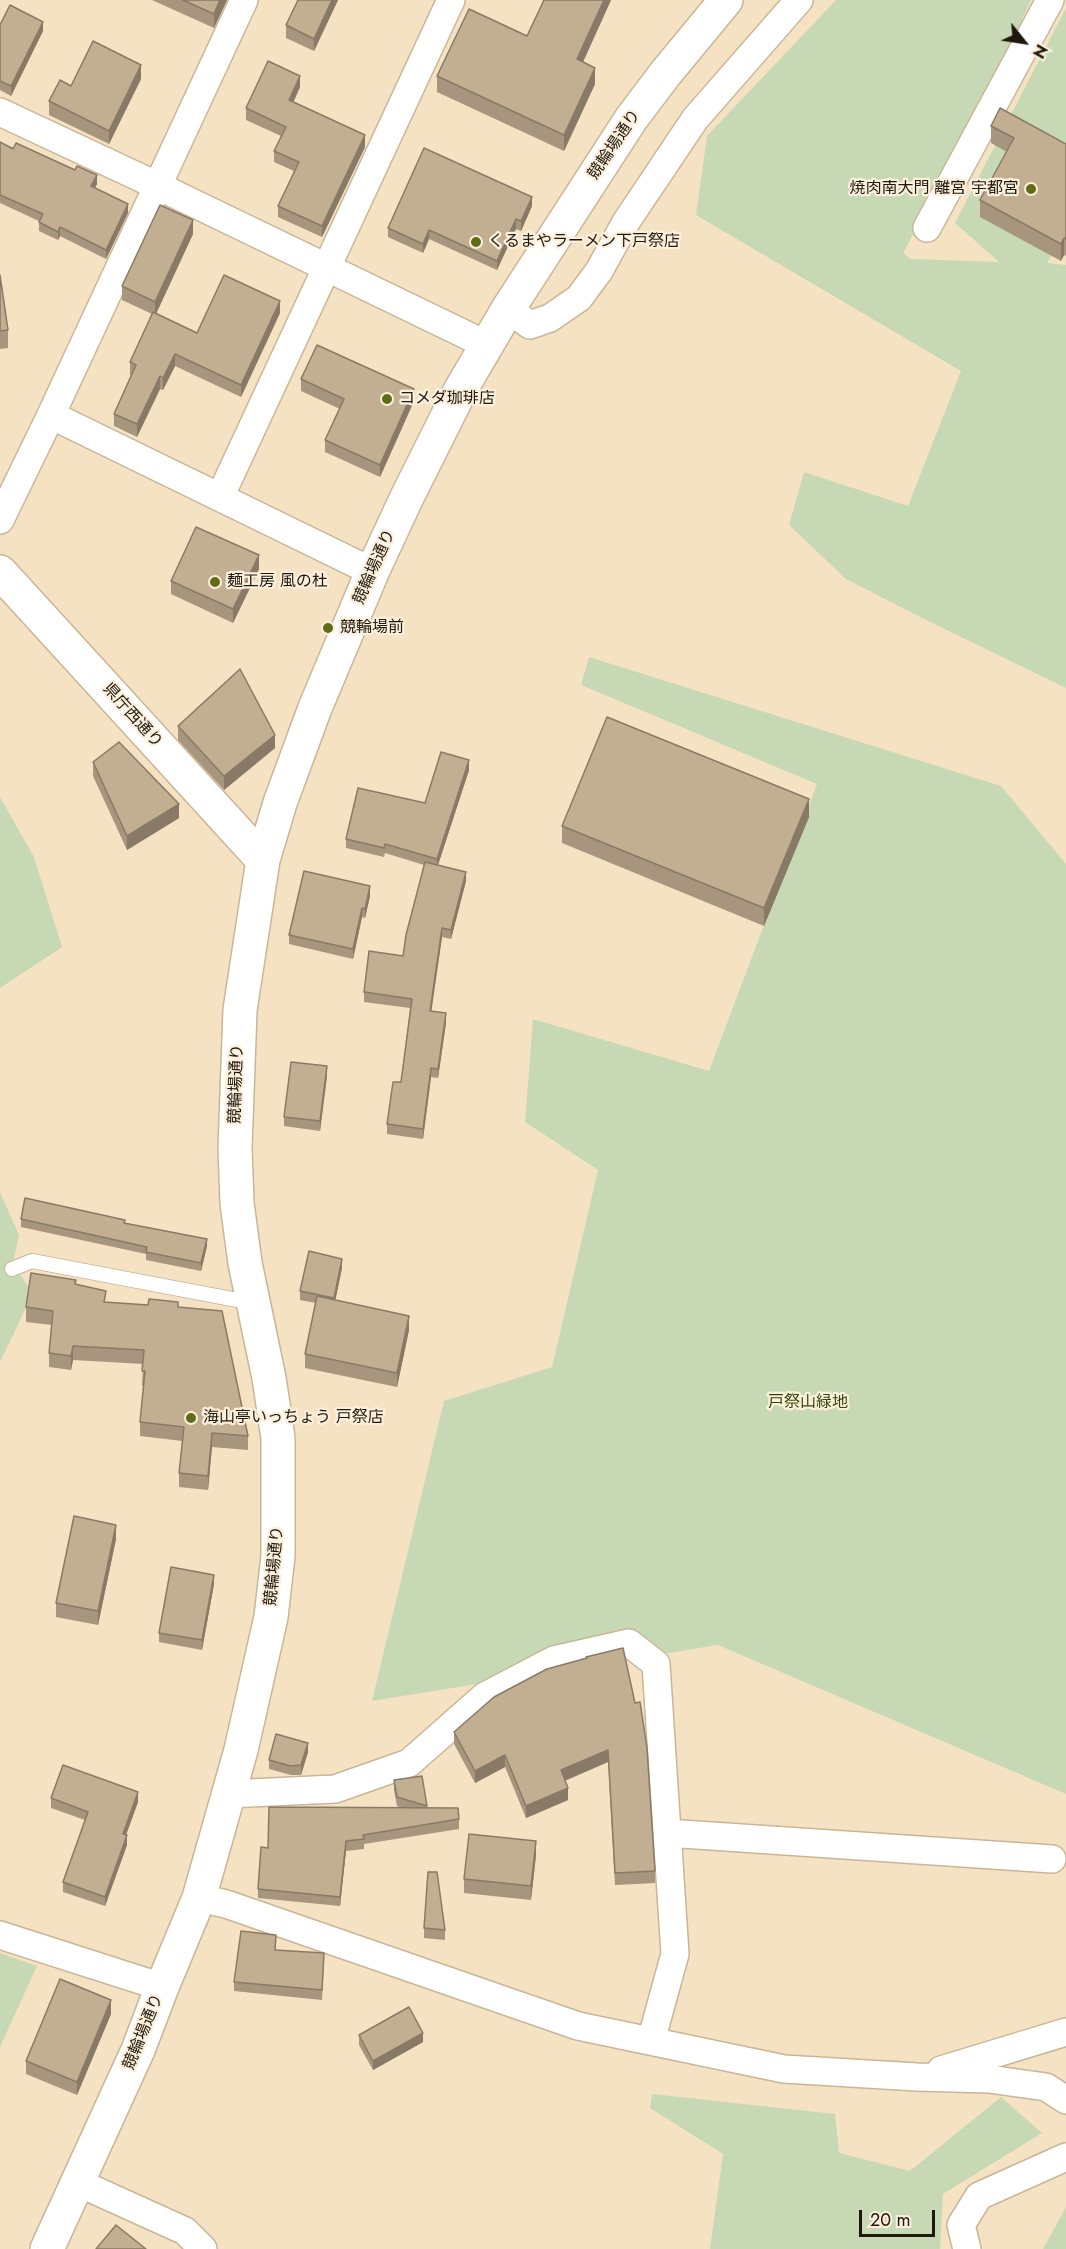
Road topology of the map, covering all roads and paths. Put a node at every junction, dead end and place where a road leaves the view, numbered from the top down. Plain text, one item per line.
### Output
1 (244, 0) edge
2 (451, 0) edge
3 (726, 0) edge
4 (799, 0) edge
5 (1050, 0) edge
6 (0, 112) edge
7 (158, 186) junction
8 (927, 228) dead end
9 (327, 268) junction
10 (508, 309) junction
11 (487, 345) junction
12 (51, 415) junction
13 (220, 497) junction
14 (0, 520) edge
15 (0, 572) edge
16 (373, 572) junction
17 (263, 860) junction
18 (12, 1269) dead end
19 (254, 1304) junction
20 (228, 1794) junction
21 (667, 1833) junction
22 (1052, 1859) dead end
23 (199, 1898) junction
24 (0, 1935) edge
25 (162, 1987) junction
26 (1066, 2032) edge
27 (651, 2041) junction
28 (917, 2077) junction
29 (1066, 2100) edge
30 (1066, 2157) edge
31 (79, 2183) junction
32 (47, 2249) edge
33 (203, 2249) edge
34 (967, 2249) edge

1 - 7 street
2 - 9 street
3 - 10 street, 競輪場通り
4 - 10 street
5 - 8 street
6 - 7 street
7 - 9 street
7 - 12 street
9 - 11 street
9 - 13 street
10 - 11 street, 競輪場通り
11 - 16 street, 競輪場通り
12 - 13 street
12 - 14 street
13 - 16 street
15 - 17 street, 県庁西通り
16 - 17 street, 競輪場通り
17 - 19 street, 競輪場通り
18 - 19 lane
19 - 20 street, 競輪場通り
20 - 21 street
20 - 23 street, 競輪場通り
21 - 22 street
21 - 27 street
23 - 25 street, 競輪場通り
23 - 27 street
24 - 25 street
25 - 31 street, 競輪場通り
26 - 28 street
27 - 28 street
28 - 29 street
30 - 34 street
31 - 32 street, 競輪場通り
31 - 33 street

